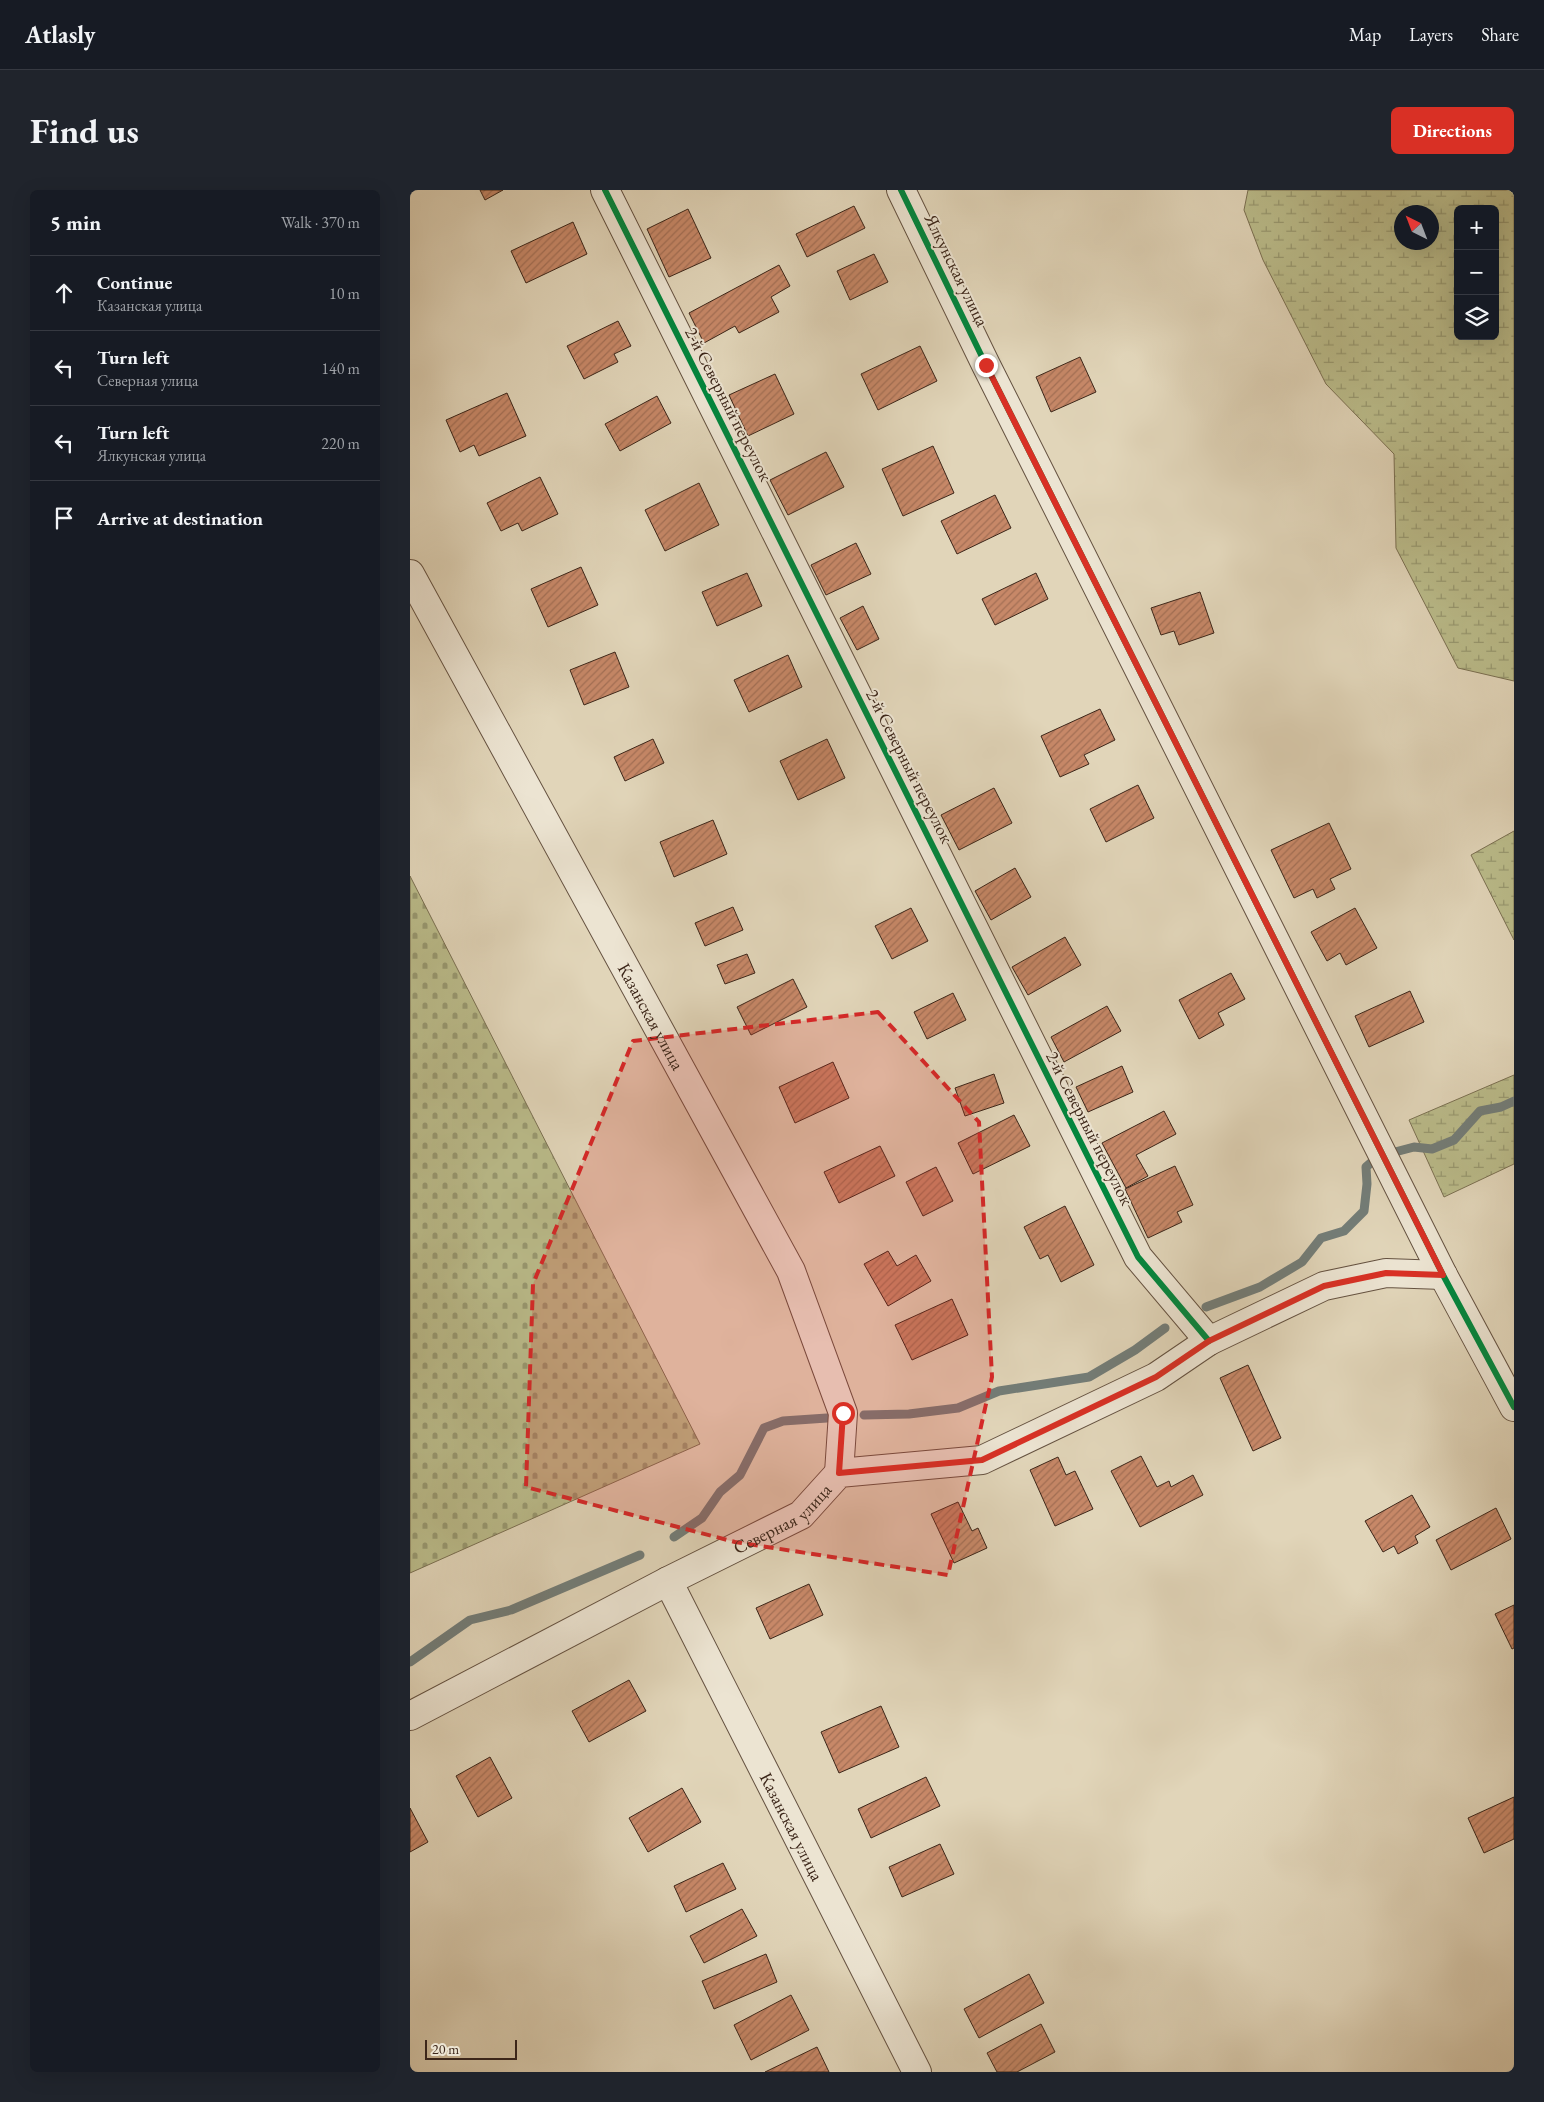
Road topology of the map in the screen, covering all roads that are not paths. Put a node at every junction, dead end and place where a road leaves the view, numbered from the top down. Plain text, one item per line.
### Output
1 (606, 190) edge
2 (901, 190) edge
3 (410, 574) edge
4 (1443, 1275) junction
5 (1209, 1341) junction
6 (1514, 1407) edge
7 (839, 1473) junction
8 (668, 1581) junction
9 (410, 1716) edge
10 (917, 2072) edge

1 - 5 street, 2-й Северный переулок
2 - 4 street, Ялкунская улица
3 - 7 street, Казанская улица
4 - 5 street, Северная улица
4 - 6 street, Ялкунская улица
5 - 7 street, Северная улица
7 - 8 street, Северная улица
8 - 9 street, Северная улица
8 - 10 street, Казанская улица

